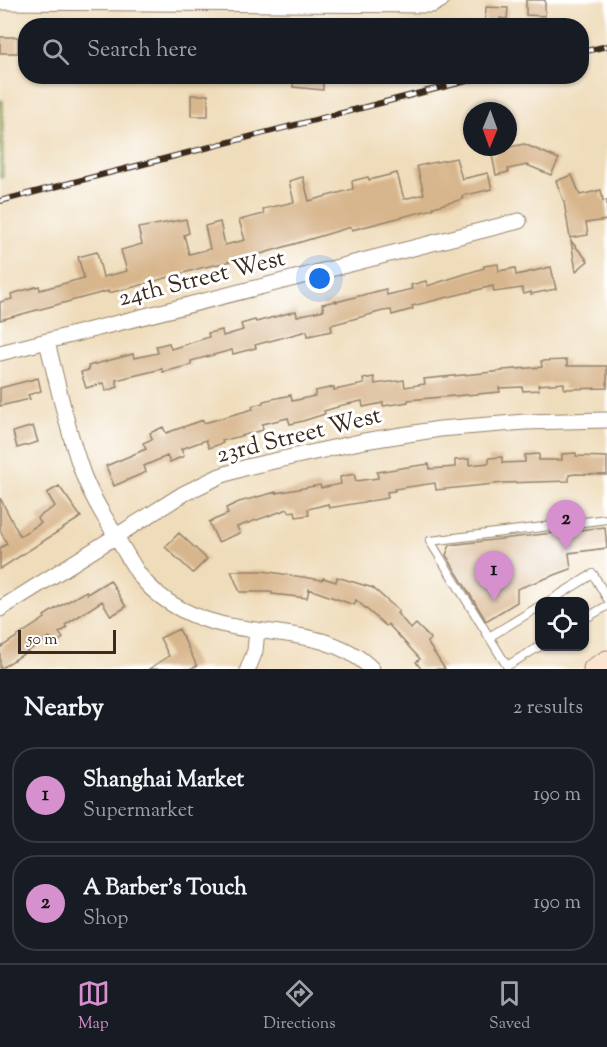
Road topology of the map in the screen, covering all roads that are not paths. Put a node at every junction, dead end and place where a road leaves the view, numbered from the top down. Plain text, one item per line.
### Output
1 (441, 0) edge
2 (57, 1) edge
3 (152, 1) edge
4 (0, 2) edge
5 (252, 2) edge
6 (519, 220) dead end
7 (47, 342) junction
8 (0, 354) edge
9 (607, 420) edge
10 (607, 519) edge
11 (116, 535) junction
12 (556, 597) edge
13 (607, 598) edge
14 (607, 606) edge
15 (0, 609) edge
16 (535, 609) edge
17 (589, 617) edge
18 (257, 630) junction
19 (489, 637) junction
20 (535, 650) edge
21 (607, 661) edge
22 (514, 666) edge
23 (248, 669) edge
24 (372, 669) edge
25 (594, 669) edge

1 - 5 street
2 - 3 street
2 - 4 street
3 - 5 street
6 - 7 street, 24th Street West
7 - 8 street, 24th Street West
7 - 11 street
9 - 11 street, 23rd Street West
10 - 19 lane
11 - 15 street, 23rd Street West
11 - 18 street
12 - 13 lane
14 - 17 lane
16 - 19 lane
18 - 23 street
18 - 24 street
19 - 22 lane
20 - 22 lane
21 - 25 street

